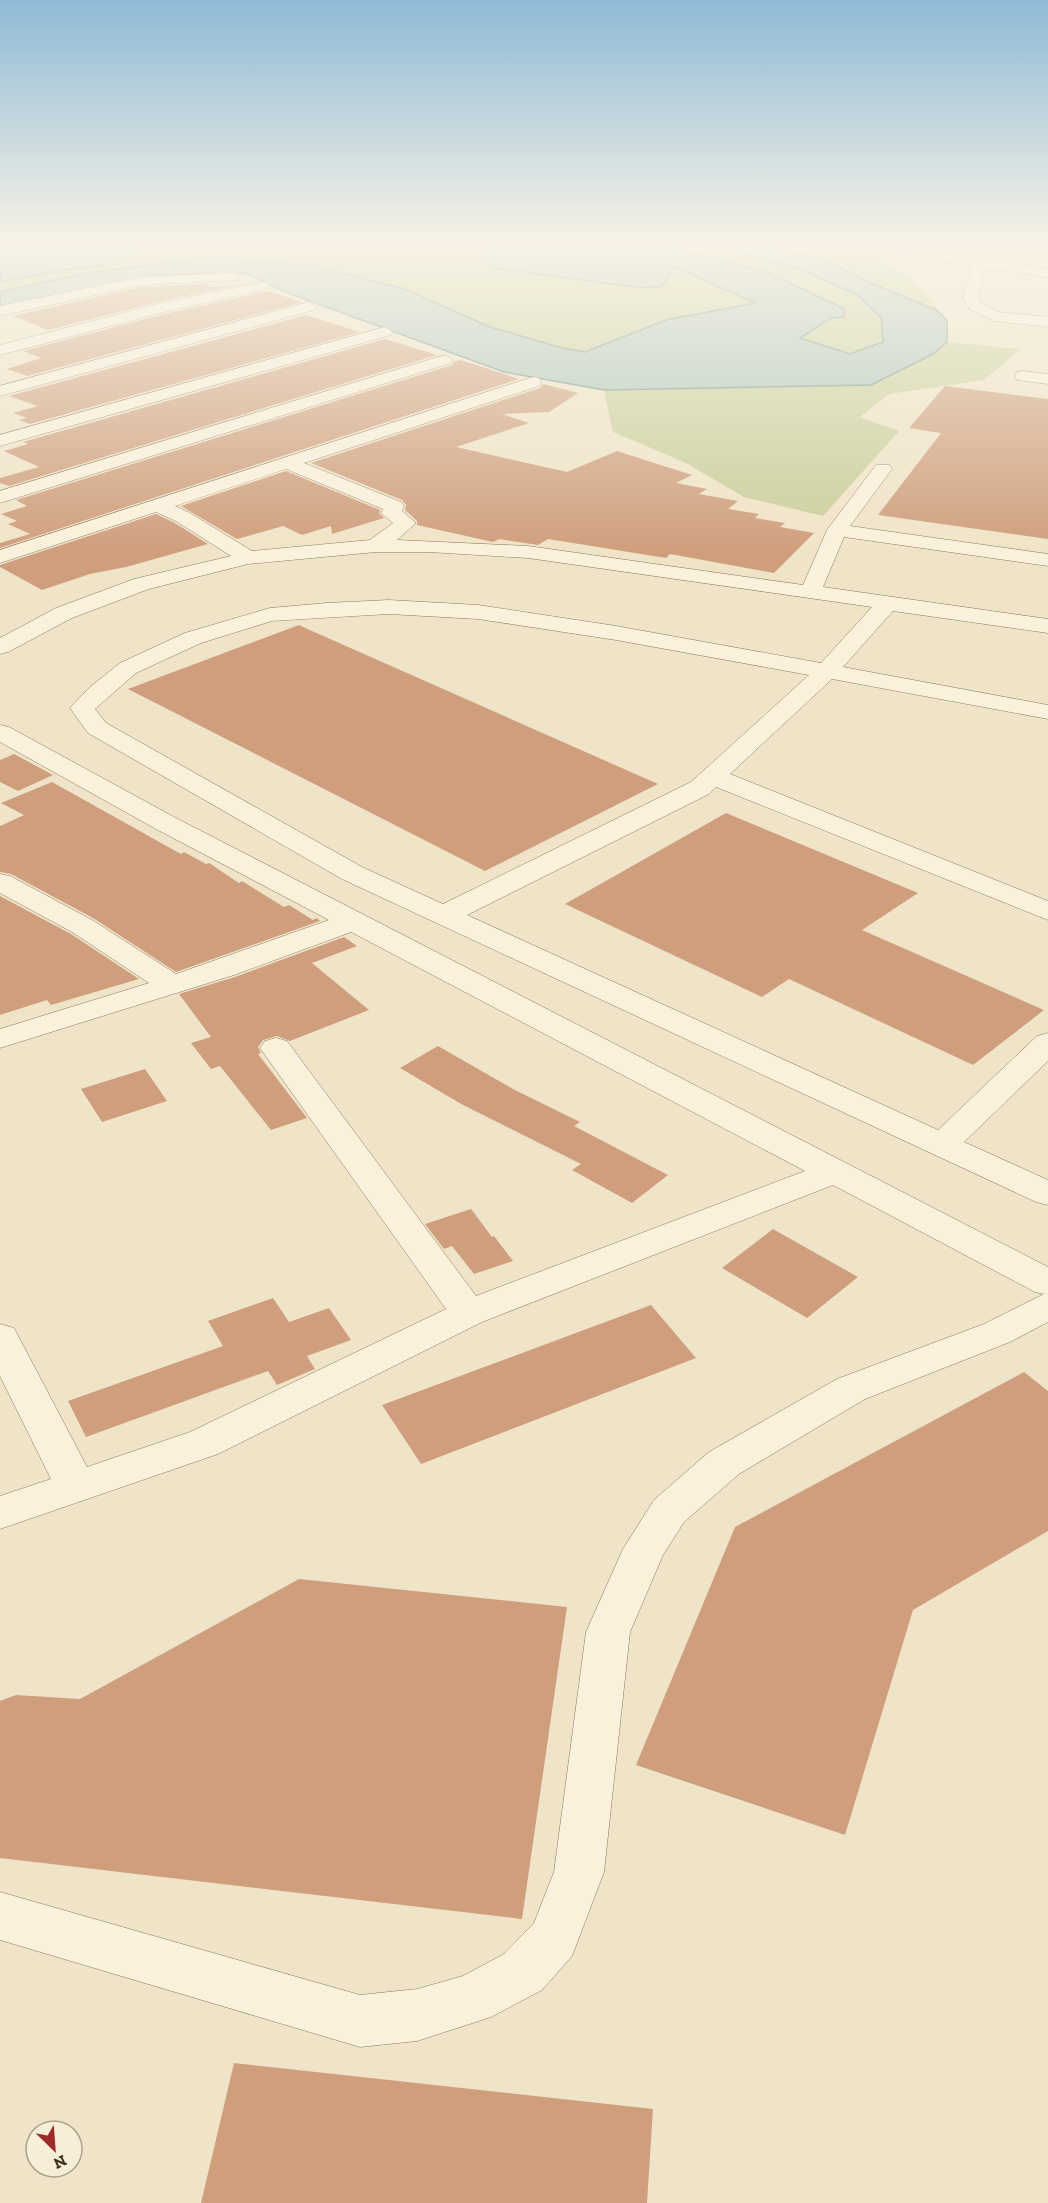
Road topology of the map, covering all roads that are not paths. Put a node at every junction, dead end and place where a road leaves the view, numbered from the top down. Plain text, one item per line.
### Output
1 (20, 345) edge
2 (170, 345) edge
3 (339, 345) edge
4 (0, 350) edge
5 (446, 360) dead end
6 (1023, 376) dead end
7 (1048, 379) edge
8 (532, 382) dead end
9 (0, 391) edge
10 (0, 441) edge
11 (288, 463) junction
12 (883, 470) dead end
13 (0, 497) edge
14 (158, 506) junction
15 (837, 530) junction
16 (376, 546) junction
17 (0, 557) edge
18 (248, 558) junction
19 (1048, 560) edge
20 (810, 593) junction
21 (888, 604) junction
22 (1048, 626) edge
23 (0, 647) edge
24 (826, 672) junction
25 (1048, 712) edge
26 (0, 732) edge
27 (714, 777) junction
28 (0, 882) edge
29 (1048, 911) edge
30 (444, 915) junction
31 (354, 921) junction
32 (173, 985) junction
33 (0, 1039) edge
34 (1048, 1042) edge
35 (276, 1048) dead end
36 (943, 1143) junction
37 (835, 1172) junction
38 (1048, 1194) edge
39 (1048, 1283) edge
40 (1048, 1306) edge
41 (469, 1313) junction
42 (0, 1337) edge
43 (76, 1487) junction
44 (0, 1513) edge
45 (0, 1916) edge

1 - 4 street
2 - 9 street
3 - 10 street
5 - 13 street
6 - 7 street
8 - 11 street
11 - 14 street
11 - 16 street
12 - 15 street
14 - 17 street
14 - 18 street
15 - 19 street
15 - 20 street
16 - 18 street
16 - 20 street
18 - 23 street
20 - 21 street
21 - 22 street
21 - 24 street
24 - 25 street
24 - 27 street
24 - 30 street
26 - 31 street
27 - 29 street
27 - 30 street
28 - 32 street
30 - 36 street
31 - 32 street
31 - 37 street
32 - 33 street
34 - 36 street
35 - 41 street
36 - 38 street
37 - 39 street
37 - 41 street
40 - 45 street
41 - 43 street
42 - 43 street
43 - 44 street

